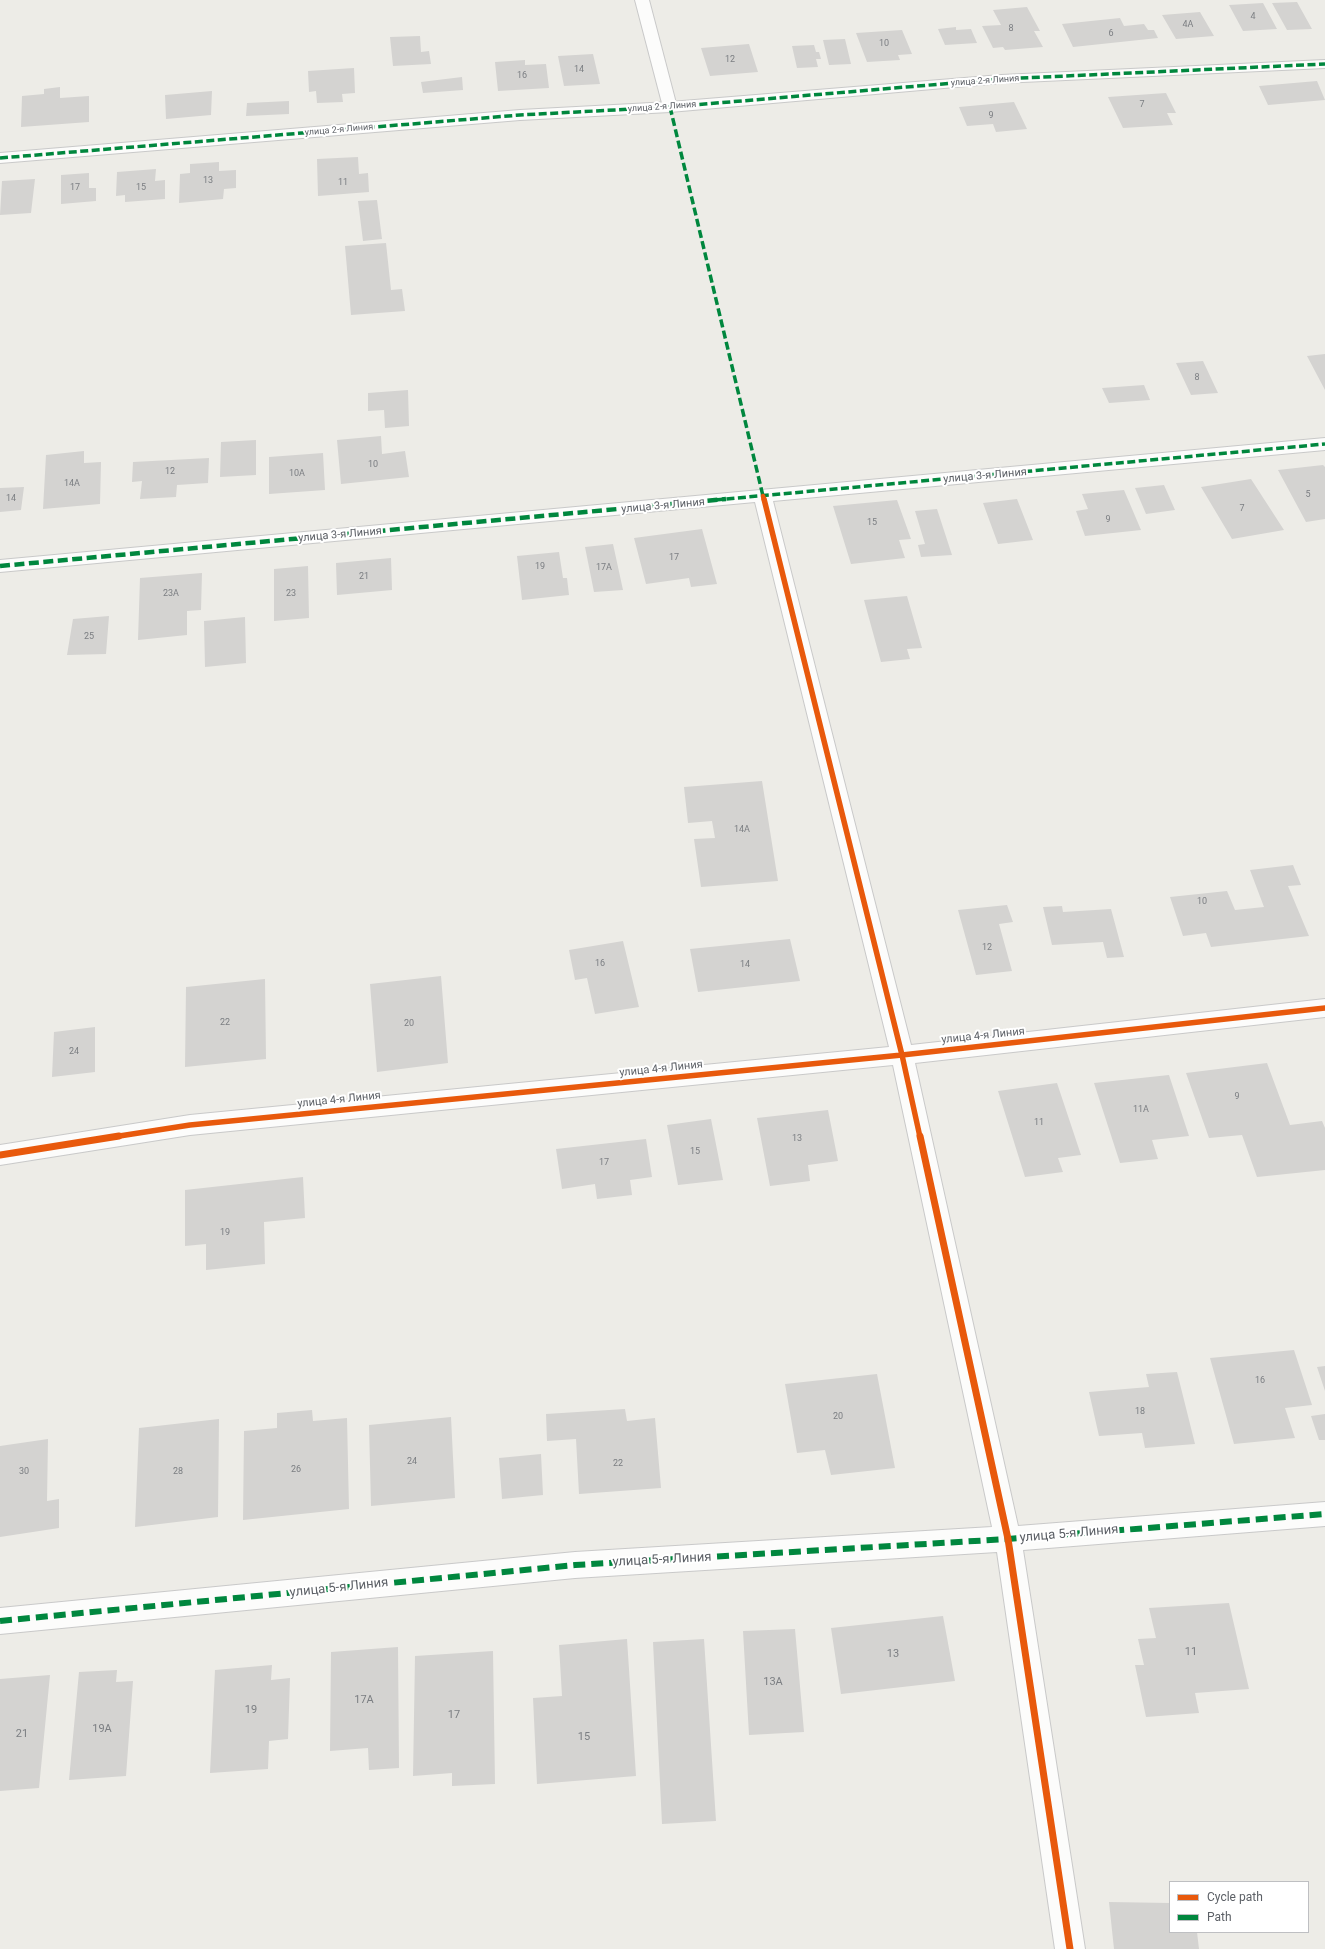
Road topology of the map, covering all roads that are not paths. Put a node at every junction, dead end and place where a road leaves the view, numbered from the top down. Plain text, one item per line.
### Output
1 (642, 0) edge
2 (1325, 64) edge
3 (670, 106) junction
4 (0, 158) edge
5 (1325, 444) edge
6 (764, 496) junction
7 (0, 566) edge
8 (1325, 1008) edge
9 (902, 1055) junction
10 (0, 1155) edge
11 (1325, 1514) edge
12 (1008, 1539) junction
13 (0, 1621) edge
14 (1070, 1949) edge

1 - 3 lane
2 - 3 street, улица 2-я Линия
3 - 4 street, улица 2-я Линия
5 - 6 street, улица 3-я Линия
6 - 7 street, улица 3-я Линия
6 - 9 street
8 - 9 street, улица 4-я Линия
9 - 10 street, улица 4-я Линия
9 - 12 street
11 - 12 street, улица 5-я Линия
12 - 13 street, улица 5-я Линия
12 - 14 street

